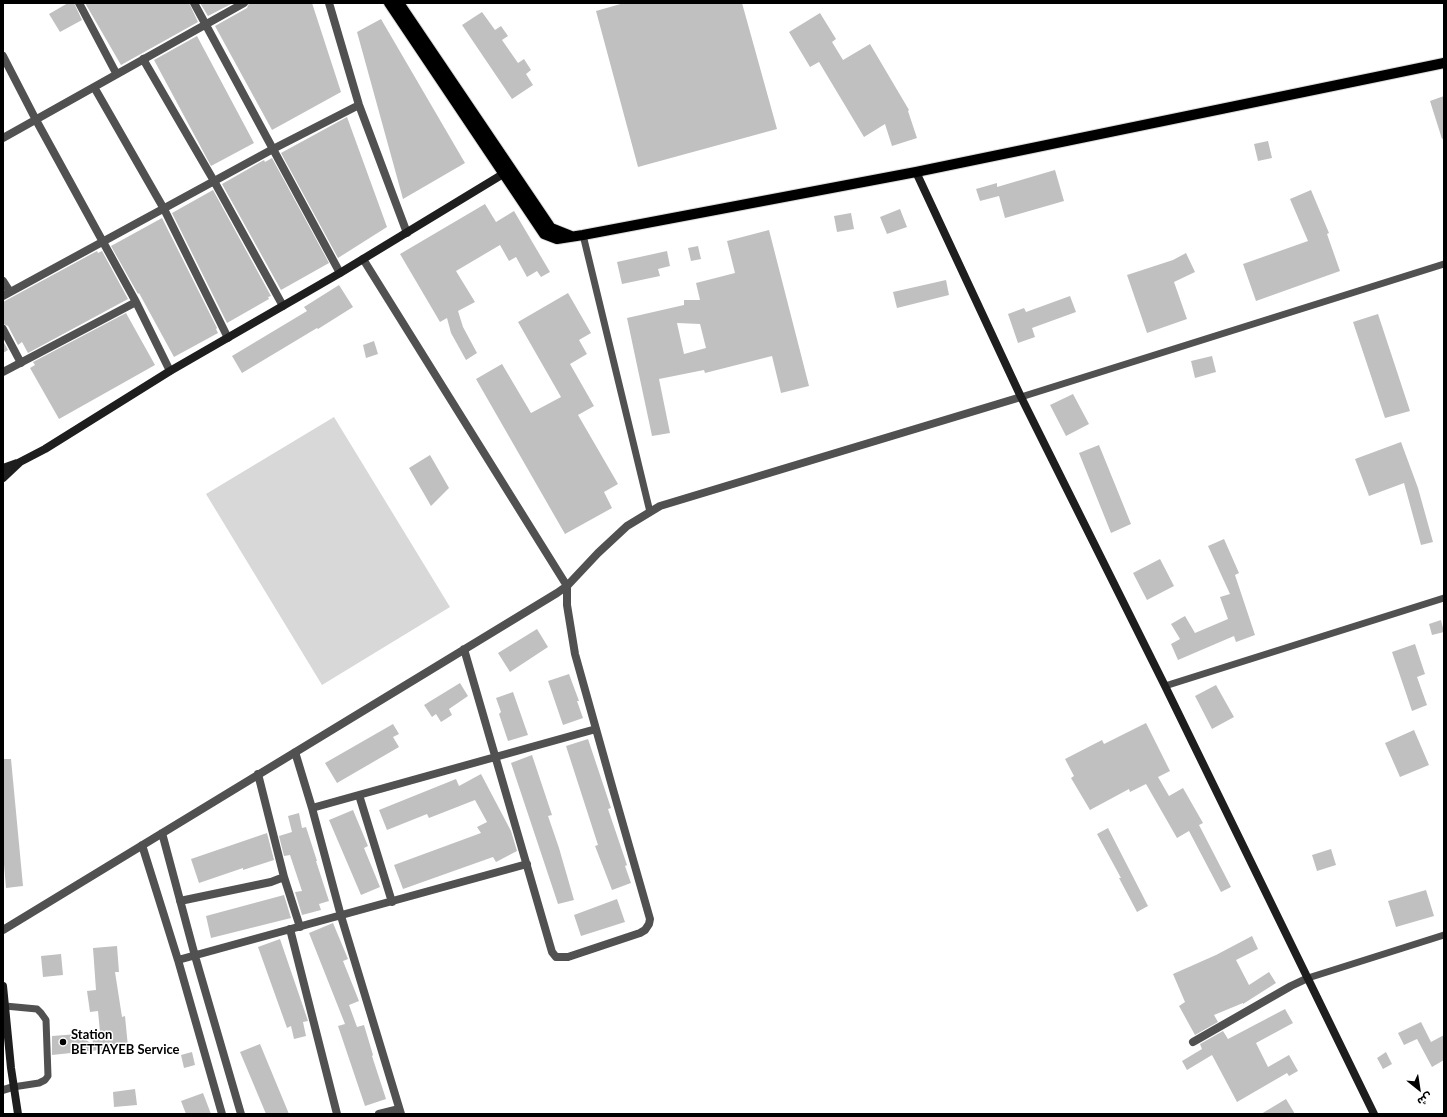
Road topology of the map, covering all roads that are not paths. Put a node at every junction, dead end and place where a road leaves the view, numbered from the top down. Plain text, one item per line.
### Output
1 (79, 3) edge
2 (194, 3) edge
3 (244, 3) edge
4 (329, 3) edge
5 (389, 3) edge
6 (399, 3) edge
7 (205, 23) junction
8 (3, 56) edge
9 (143, 58) junction
10 (1444, 62) edge
11 (116, 73) junction
12 (94, 87) junction
13 (359, 105) junction
14 (36, 120) junction
15 (3, 138) edge
16 (273, 149) junction
17 (507, 172) junction
18 (916, 172) junction
19 (214, 181) junction
20 (164, 209) junction
21 (407, 233) junction
22 (578, 236) junction
23 (102, 242) junction
24 (363, 259) junction
25 (1444, 264) edge
26 (340, 273) junction
27 (3, 281) edge
28 (6, 294) edge
29 (136, 302) junction
30 (283, 306) junction
31 (3, 329) edge
32 (228, 338) junction
33 (21, 363) junction
34 (170, 371) junction
35 (3, 372) edge
36 (1021, 397) junction
37 (20, 462) junction
38 (5, 466) edge
39 (3, 478) edge
40 (650, 512) junction
41 (567, 586) junction
42 (1444, 598) edge
43 (464, 649) junction
44 (1165, 686) junction
45 (596, 729) junction
46 (295, 752) junction
47 (496, 757) junction
48 (258, 774) junction
49 (359, 795) junction
50 (312, 808) junction
51 (162, 833) junction
52 (142, 845) junction
53 (528, 864) junction
54 (284, 877) junction
55 (180, 901) junction
56 (392, 902) junction
57 (341, 916) junction
58 (300, 927) junction
59 (290, 929) junction
60 (3, 930) edge
61 (1444, 935) edge
62 (195, 956) junction
63 (178, 960) junction
64 (1308, 978) junction
65 (3, 986) edge
66 (4, 1006) edge
67 (1193, 1042) dead end
68 (13, 1087) junction
69 (3, 1090) edge
70 (400, 1111) edge
71 (18, 1114) edge
72 (222, 1114) edge
73 (241, 1114) edge
74 (337, 1114) edge
75 (379, 1114) edge
76 (1374, 1114) edge

1 - 11 street
2 - 7 street
3 - 7 street
4 - 13 street
5 - 17 main road
6 - 17 main road
7 - 9 street
7 - 16 street
8 - 14 street
9 - 11 street
9 - 19 street
10 - 18 main road
11 - 12 street
12 - 14 street
12 - 20 street
13 - 16 street
13 - 21 street
14 - 15 street
14 - 23 street
16 - 19 street
16 - 26 street
17 - 21 street
17 - 22 main road
18 - 22 main road
18 - 36 street
19 - 20 street
19 - 30 street
20 - 23 street
20 - 32 street
21 - 24 street
22 - 40 lane
23 - 28 street
23 - 29 street
24 - 26 street
24 - 41 street
25 - 36 lane
26 - 30 street
27 - 28 street
29 - 33 street
29 - 34 street
30 - 32 street
31 - 33 street
32 - 34 street
33 - 35 street
34 - 37 street
36 - 40 street
36 - 44 street
37 - 38 street
37 - 39 street
40 - 41 street
41 - 43 street
41 - 45 street
42 - 44 lane
43 - 46 street
43 - 47 street
44 - 64 street
45 - 47 street
45 - 53 street
46 - 48 street
46 - 50 street
47 - 49 street
47 - 53 street
48 - 51 street
48 - 54 street
49 - 50 street
49 - 56 street
50 - 57 street
51 - 52 street
51 - 55 street
52 - 60 street
52 - 63 street
53 - 56 street
54 - 55 street
54 - 58 street
55 - 62 street
56 - 57 street
57 - 58 street
57 - 70 street
58 - 59 street
59 - 62 street
59 - 74 street
61 - 64 lane
62 - 63 street
62 - 73 street
63 - 72 street
64 - 67 street
64 - 76 street
65 - 66 street
66 - 68 street
66 - 68 lane
68 - 69 street
68 - 71 street
70 - 75 street

